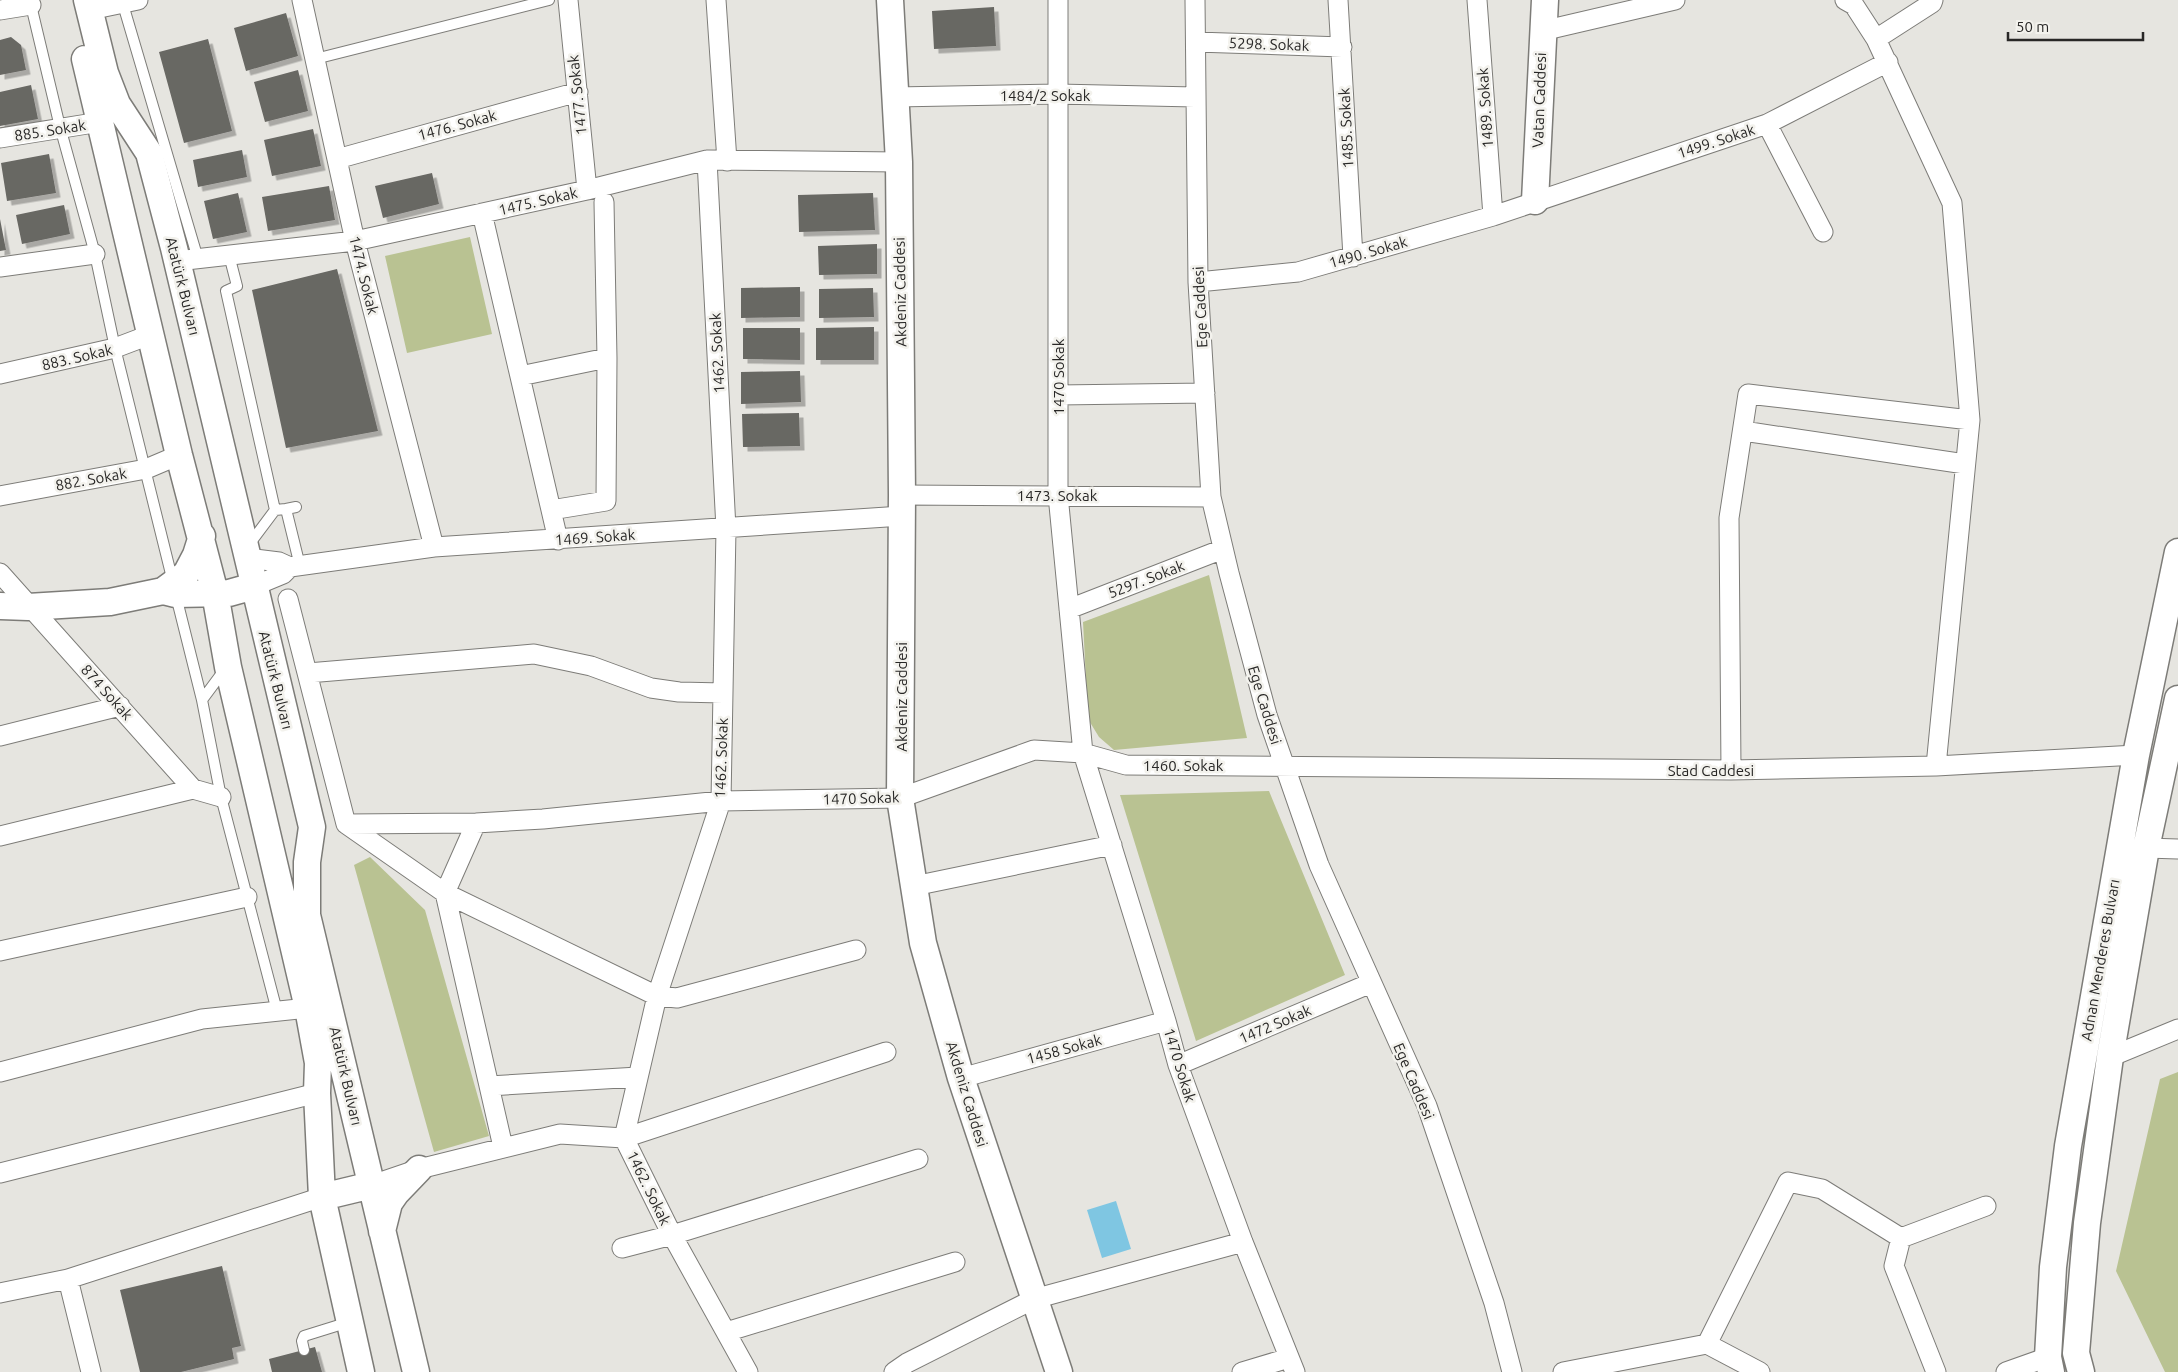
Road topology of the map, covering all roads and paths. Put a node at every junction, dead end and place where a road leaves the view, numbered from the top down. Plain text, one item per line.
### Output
1 (302, 0) edge
2 (549, 0) edge
3 (568, 0) edge
4 (716, 0) edge
5 (890, 0) edge
6 (1058, 0) edge
7 (1195, 0) edge
8 (1338, 0) edge
9 (1477, 0) edge
10 (1545, 0) edge
11 (1675, 0) edge
12 (1933, 0) edge
13 (128, 1) edge
14 (31, 2) edge
15 (1849, 2) edge
16 (83, 4) edge
17 (0, 10) edge
18 (1542, 31) junction
19 (1876, 39) junction
20 (1196, 42) junction
21 (1342, 47) junction
22 (315, 59) junction
23 (1888, 62) junction
24 (578, 92) junction
25 (1058, 94) junction
26 (895, 97) junction
27 (1195, 97) junction
28 (100, 122) junction
29 (1767, 124) junction
30 (60, 127) junction
31 (0, 138) edge
32 (337, 158) junction
33 (707, 160) junction
34 (727, 161) junction
35 (899, 162) junction
36 (586, 190) junction
37 (1535, 200) junction
38 (604, 202) dead end
39 (482, 213) junction
40 (1493, 216) junction
41 (1822, 232) dead end
42 (355, 241) junction
43 (95, 254) junction
44 (229, 255) junction
45 (1353, 257) junction
46 (188, 260) junction
47 (0, 267) edge
48 (1198, 282) junction
49 (152, 334) junction
50 (115, 348) junction
51 (607, 358) junction
52 (0, 374) edge
53 (520, 376) junction
54 (1205, 393) junction
55 (1058, 395) junction
56 (1970, 420) junction
57 (1742, 432) junction
58 (179, 455) junction
59 (1965, 464) junction
60 (146, 470) junction
61 (1058, 495) junction
62 (0, 496) edge
63 (1211, 497) junction
64 (902, 506) junction
65 (275, 510) junction
66 (552, 510) junction
67 (726, 529) junction
68 (202, 536) junction
69 (558, 540) junction
70 (434, 548) junction
71 (1223, 549) junction
72 (2178, 552) edge
73 (247, 553) junction
74 (295, 567) junction
75 (0, 573) edge
76 (254, 586) junction
77 (170, 589) junction
78 (215, 593) junction
79 (288, 599) dead end
80 (0, 606) edge
81 (28, 606) junction
82 (1069, 609) junction
83 (228, 667) junction
84 (308, 674) junction
85 (723, 693) junction
86 (2178, 699) edge
87 (202, 700) junction
88 (120, 706) junction
89 (0, 736) edge
90 (1083, 752) junction
91 (2136, 755) junction
92 (1284, 766) junction
93 (1936, 766) junction
94 (1731, 770) junction
95 (194, 789) junction
96 (222, 797) junction
97 (900, 798) junction
98 (721, 801) junction
99 (476, 823) junction
100 (346, 824) junction
101 (0, 836) edge
102 (1112, 845) junction
103 (2146, 848) junction
104 (2178, 849) edge
105 (914, 886) junction
106 (445, 893) junction
107 (248, 897) junction
108 (856, 950) dead end
109 (0, 951) edge
110 (1372, 983) junction
111 (657, 996) junction
112 (308, 1008) junction
113 (277, 1011) junction
114 (1166, 1021) junction
115 (2178, 1029) edge
116 (886, 1052) dead end
117 (2110, 1057) junction
118 (1178, 1065) junction
119 (0, 1072) edge
120 (638, 1077) junction
121 (961, 1078) junction
122 (489, 1086) junction
123 (317, 1093) junction
124 (624, 1138) junction
125 (503, 1147) junction
126 (918, 1159) dead end
127 (419, 1169) junction
128 (0, 1173) edge
129 (372, 1185) junction
130 (322, 1197) junction
131 (1986, 1206) dead end
132 (382, 1232) junction
133 (672, 1235) junction
134 (1901, 1238) junction
135 (1242, 1242) junction
136 (622, 1248) dead end
137 (955, 1262) dead end
138 (68, 1279) junction
139 (0, 1293) edge
140 (1034, 1299) junction
141 (350, 1321) junction
142 (726, 1332) junction
143 (1707, 1344) junction
144 (304, 1350) dead end
145 (1292, 1365) edge
146 (2050, 1365) edge
147 (904, 1369) edge
148 (91, 1372) edge
149 (361, 1372) edge
150 (416, 1372) edge
151 (748, 1372) edge
152 (1058, 1372) edge
153 (1242, 1372) edge
154 (1512, 1372) edge
155 (1563, 1372) edge
156 (1760, 1372) edge
157 (1936, 1372) edge
158 (2006, 1372) edge
159 (2081, 1372) edge

1 - 22 street, 1474. Sokak
2 - 22 lane
3 - 24 street, 1477. Sokak
4 - 34 street
5 - 26 main road, Akdeniz Caddesi
6 - 25 street, 1470 Sokak
7 - 20 street, Ege Caddesi
8 - 21 street, 1485. Sokak
9 - 40 street, 1489. Sokak
10 - 18 main road, Vatan Caddesi
11 - 18 street
12 - 19 street
13 - 16 street
13 - 46 lane
14 - 17 street
14 - 30 lane
15 - 19 street
16 - 28 main road, Atatürk Bulvarı
16 - 46 main road, Atatürk Bulvarı
18 - 37 main road, Vatan Caddesi
19 - 23 street
20 - 21 street, 5298. Sokak
20 - 27 street, Ege Caddesi
21 - 45 street, 1485. Sokak
22 - 32 street, 1474. Sokak
23 - 29 street, 1499. Sokak
23 - 56 street
24 - 32 street, 1476. Sokak
24 - 36 street, 1477. Sokak
25 - 26 street, 1484/2 Sokak
25 - 27 street, 1484/2 Sokak
25 - 55 street, 1470 Sokak
26 - 35 main road, Akdeniz Caddesi
27 - 48 street, Ege Caddesi
28 - 30 street, 885. Sokak
28 - 49 main road, Atatürk Bulvarı
29 - 37 street, 1499. Sokak
29 - 41 street
30 - 31 street, 885. Sokak
30 - 43 lane
32 - 42 street, 1474. Sokak
33 - 34 street, 1475. Sokak
33 - 36 street, 1475. Sokak
33 - 67 street, 1462. Sokak
34 - 35 street, 1475. Sokak
35 - 64 main road, Akdeniz Caddesi
36 - 39 street, 1475. Sokak
37 - 40 street, 1490. Sokak
38 - 51 street
39 - 42 street, 1475. Sokak
39 - 53 street
40 - 45 street, 1490. Sokak
42 - 44 street, 1475. Sokak
42 - 70 street, 1474. Sokak
43 - 47 street
43 - 50 lane
44 - 46 street, 1475. Sokak
44 - 65 lane
45 - 48 street, 1490. Sokak
46 - 73 main road, Atatürk Bulvarı
48 - 54 street, Ege Caddesi
49 - 50 street, 883. Sokak
49 - 58 main road, Atatürk Bulvarı
50 - 52 street, 883. Sokak
50 - 60 lane
51 - 53 street
51 - 66 street
53 - 66 street
54 - 55 street
54 - 63 street, Ege Caddesi
55 - 61 street, 1470 Sokak
56 - 57 street
56 - 59 street
57 - 59 street
57 - 94 street
58 - 60 street, 882. Sokak
58 - 68 main road, Atatürk Bulvarı
59 - 93 street
60 - 62 street, 882. Sokak
60 - 77 lane
61 - 63 street, 1473. Sokak
61 - 64 street, 1473. Sokak
61 - 82 street, 1470 Sokak
63 - 71 street, Ege Caddesi
64 - 67 street, 1469. Sokak
64 - 97 main road, Akdeniz Caddesi
65 - 73 lane
65 - 74 lane
66 - 69 street
67 - 69 street, 1469. Sokak
67 - 85 street, 1462. Sokak
68 - 77 main road
68 - 78 main road, Atatürk Bulvarı
69 - 70 street, 1469. Sokak
70 - 74 street, 1469. Sokak
71 - 82 street, 5297. Sokak
71 - 92 street, Ege Caddesi
72 - 91 main road, Adnan Menderes Bulvarı
73 - 74 street, 1469. Sokak
73 - 76 main road, Atatürk Bulvarı
74 - 76 street, 1469. Sokak
75 - 81 street, 874 Sokak
76 - 78 main road
76 - 129 main road, Atatürk Bulvarı
77 - 78 main road
77 - 81 main road
77 - 87 lane
78 - 83 main road, Atatürk Bulvarı
79 - 84 street
80 - 81 main road
81 - 88 street, 874 Sokak
82 - 90 street, 1470 Sokak
83 - 87 lane
83 - 112 main road, Atatürk Bulvarı
84 - 85 street
84 - 100 street
85 - 98 street, 1462. Sokak
86 - 103 main road, Adnan Menderes Bulvarı
87 - 96 lane
88 - 89 street
88 - 95 street, 874 Sokak
90 - 92 street, 1460. Sokak
90 - 97 street, 1470 Sokak
90 - 102 street, 1470 Sokak
91 - 93 street, Stad Caddesi
91 - 146 main road, Adnan Menderes Bulvarı
92 - 94 street, Stad Caddesi
92 - 110 street, Ege Caddesi
93 - 94 street, Stad Caddesi
95 - 96 street
95 - 101 street
96 - 107 lane
97 - 98 street, 1470 Sokak
97 - 105 main road, Akdeniz Caddesi
98 - 99 street, 1470 Sokak
98 - 111 street, 1462. Sokak
99 - 100 street, 1470 Sokak
99 - 106 street
100 - 106 street
102 - 105 street
102 - 114 street, 1470 Sokak
103 - 104 street
103 - 117 main road, Adnan Menderes Bulvarı
105 - 121 main road, Akdeniz Caddesi
106 - 111 street
106 - 122 street
107 - 109 street
107 - 113 lane
108 - 111 street
110 - 118 street, 1472 Sokak
110 - 154 street, Ege Caddesi
111 - 120 street, 1462. Sokak
112 - 113 street
112 - 123 main road, Atatürk Bulvarı
113 - 119 street
114 - 118 street, 1470 Sokak
114 - 121 street, 1458 Sokak
115 - 117 street
116 - 124 street
117 - 159 main road, Adnan Menderes Bulvarı
118 - 135 street, 1470 Sokak
120 - 122 street
120 - 124 street, 1462. Sokak
121 - 140 main road, Akdeniz Caddesi
122 - 125 street
123 - 128 street
123 - 130 main road, Atatürk Bulvarı
124 - 125 street
124 - 133 street, 1462. Sokak
125 - 127 street
126 - 133 street
127 - 129 street
127 - 132 main road
129 - 130 main road
129 - 132 main road, Atatürk Bulvarı
130 - 138 street
130 - 141 main road, Atatürk Bulvarı
131 - 134 street
132 - 150 main road, Atatürk Bulvarı
133 - 136 street
133 - 142 street, 1462. Sokak
134 - 143 street
134 - 157 street
135 - 140 street
135 - 145 street, 1470 Sokak
137 - 142 street
138 - 139 street
138 - 148 street
140 - 147 street
140 - 152 main road, Akdeniz Caddesi
141 - 144 lane
141 - 149 main road, Atatürk Bulvarı
142 - 151 street, 1462. Sokak
143 - 155 street
143 - 156 street
145 - 153 street
146 - 158 street

